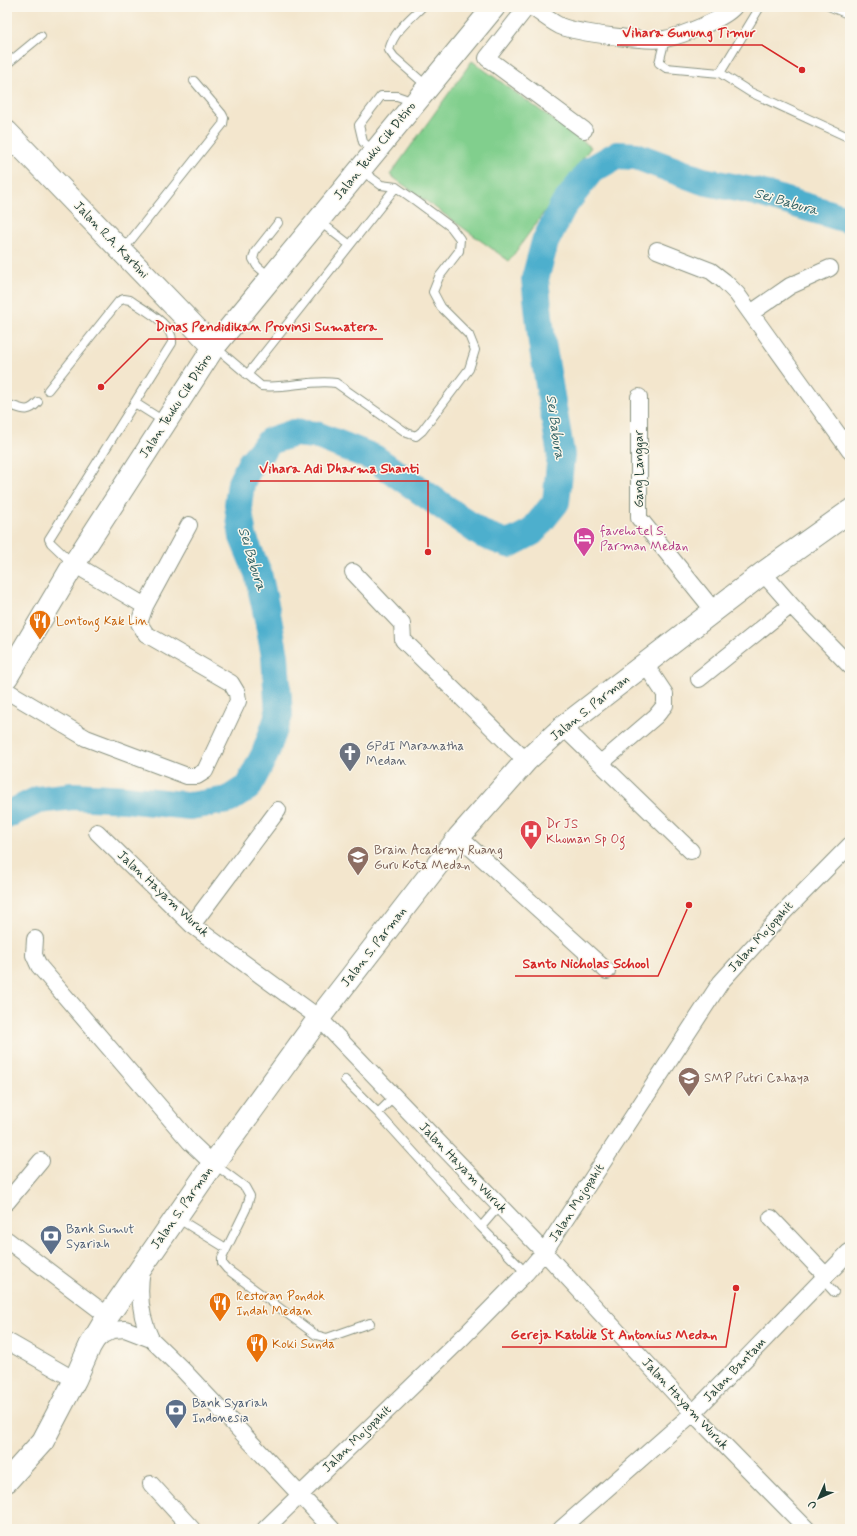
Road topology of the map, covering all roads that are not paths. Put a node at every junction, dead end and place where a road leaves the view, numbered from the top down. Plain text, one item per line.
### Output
1 (422, 7) edge
2 (494, 7) edge
3 (527, 7) edge
4 (532, 7) edge
5 (734, 7) edge
6 (760, 7) edge
7 (831, 7) edge
8 (850, 15) edge
9 (41, 36) dead end
10 (665, 39) junction
11 (7, 64) edge
12 (720, 73) junction
13 (194, 81) dead end
14 (421, 95) junction
15 (584, 130) dead end
16 (850, 138) edge
17 (11, 144) edge
18 (374, 153) junction
19 (361, 169) junction
20 (396, 187) junction
21 (319, 221) junction
22 (278, 223) dead end
23 (350, 245) junction
24 (657, 250) dead end
25 (122, 251) junction
26 (830, 268) dead end
27 (272, 279) junction
28 (751, 313) junction
29 (214, 347) junction
30 (247, 375) junction
31 (48, 390) dead end
32 (640, 397) dead end
33 (38, 402) dead end
34 (135, 402) junction
35 (7, 404) edge
36 (166, 422) junction
37 (850, 451) edge
38 (850, 511) edge
39 (189, 525) dead end
40 (74, 564) junction
41 (353, 572) dead end
42 (763, 573) junction
43 (791, 605) junction
44 (145, 606) junction
45 (714, 611) junction
46 (645, 664) junction
47 (850, 666) edge
48 (7, 677) edge
49 (699, 679) dead end
50 (7, 691) edge
51 (563, 727) junction
52 (526, 761) junction
53 (601, 763) junction
54 (278, 810) dead end
55 (97, 832) dead end
56 (459, 837) junction
57 (850, 845) edge
58 (692, 850) dead end
59 (192, 925) junction
60 (35, 939) dead end
61 (607, 971) dead end
62 (319, 1018) junction
63 (345, 1080) dead end
64 (394, 1097) junction
65 (378, 1113) junction
66 (41, 1160) dead end
67 (213, 1164) junction
68 (7, 1202) edge
69 (499, 1206) junction
70 (177, 1217) junction
71 (771, 1218) dead end
72 (481, 1227) junction
73 (7, 1240) edge
74 (226, 1248) junction
75 (544, 1252) junction
76 (849, 1252) edge
77 (142, 1266) junction
78 (526, 1273) junction
79 (824, 1278) junction
80 (834, 1292) dead end
81 (108, 1316) junction
82 (370, 1323) dead end
83 (151, 1339) junction
84 (7, 1340) edge
85 (90, 1346) junction
86 (75, 1380) junction
87 (693, 1413) junction
88 (7, 1481) edge
89 (151, 1484) dead end
90 (300, 1495) junction
91 (563, 1528) edge
92 (192, 1529) edge
93 (265, 1529) edge
94 (332, 1529) edge
95 (807, 1529) edge

1 - 14 lane
2 - 14 main road, Jalan Teuku Cik Ditiro
3 - 15 street
4 - 10 street
5 - 10 street
6 - 12 lane
7 - 8 lane
9 - 11 lane
10 - 12 lane
12 - 16 lane
13 - 25 lane
14 - 18 main road, Jalan Teuku Cik Ditiro
14 - 18 lane
17 - 25 main road, Jalan R.A. Kartini
18 - 19 main road, Jalan Teuku Cik Ditiro
19 - 20 lane
19 - 21 main road, Jalan Teuku Cik Ditiro
20 - 23 lane
20 - 30 lane
21 - 23 lane
21 - 27 main road, Jalan Teuku Cik Ditiro
22 - 27 lane
23 - 30 lane
24 - 28 street
25 - 29 main road, Jalan R.A. Kartini
26 - 28 street
27 - 29 main road, Jalan Teuku Cik Ditiro
28 - 37 street
29 - 30 lane
29 - 36 main road, Jalan Teuku Cik Ditiro
31 - 34 lane
32 - 45 street, Gang Langgar
33 - 35 lane
34 - 36 lane
34 - 40 lane
36 - 40 main road, Jalan Teuku Cik Ditiro
38 - 42 main road, Jalan S. Parman
39 - 44 street
40 - 44 street
40 - 48 main road, Jalan Teuku Cik Ditiro
41 - 52 street
42 - 43 street
42 - 45 main road, Jalan S. Parman
43 - 47 street
43 - 49 street
44 - 50 street
45 - 46 main road, Jalan S. Parman
46 - 51 main road, Jalan S. Parman
46 - 53 street
51 - 52 main road, Jalan S. Parman
51 - 53 street
52 - 56 main road, Jalan S. Parman
53 - 58 street
54 - 59 street
55 - 59 street, Jalan Hayam Wuruk
56 - 61 street
56 - 62 main road, Jalan S. Parman
57 - 75 street, Jalan Mojopahit
59 - 62 street, Jalan Hayam Wuruk
60 - 67 street
62 - 64 street, Jalan Hayam Wuruk
62 - 67 main road, Jalan S. Parman
63 - 65 lane
64 - 65 lane
64 - 69 street, Jalan Hayam Wuruk
65 - 72 lane
66 - 68 street
67 - 70 main road, Jalan S. Parman
67 - 74 lane
69 - 72 lane
69 - 75 street, Jalan Hayam Wuruk
70 - 74 lane
70 - 77 main road, Jalan S. Parman
71 - 79 street
72 - 78 lane
73 - 81 street
74 - 82 lane
75 - 78 street, Jalan Mojopahit
75 - 87 street, Jalan Hayam Wuruk
76 - 79 street, Jalan Bantam
77 - 81 main road, Jalan S. Parman
77 - 83 street
78 - 90 street, Jalan Mojopahit
79 - 80 lane
79 - 87 street, Jalan Bantam
81 - 85 main road, Jalan S. Parman
83 - 85 street
83 - 90 street
84 - 86 street
85 - 86 main road, Jalan S. Parman
86 - 88 main road, Jalan S. Parman
87 - 91 street, Jalan Bantam
87 - 95 street, Jalan Hayam Wuruk
89 - 92 street
90 - 93 street, Jalan Mojopahit
90 - 94 street

